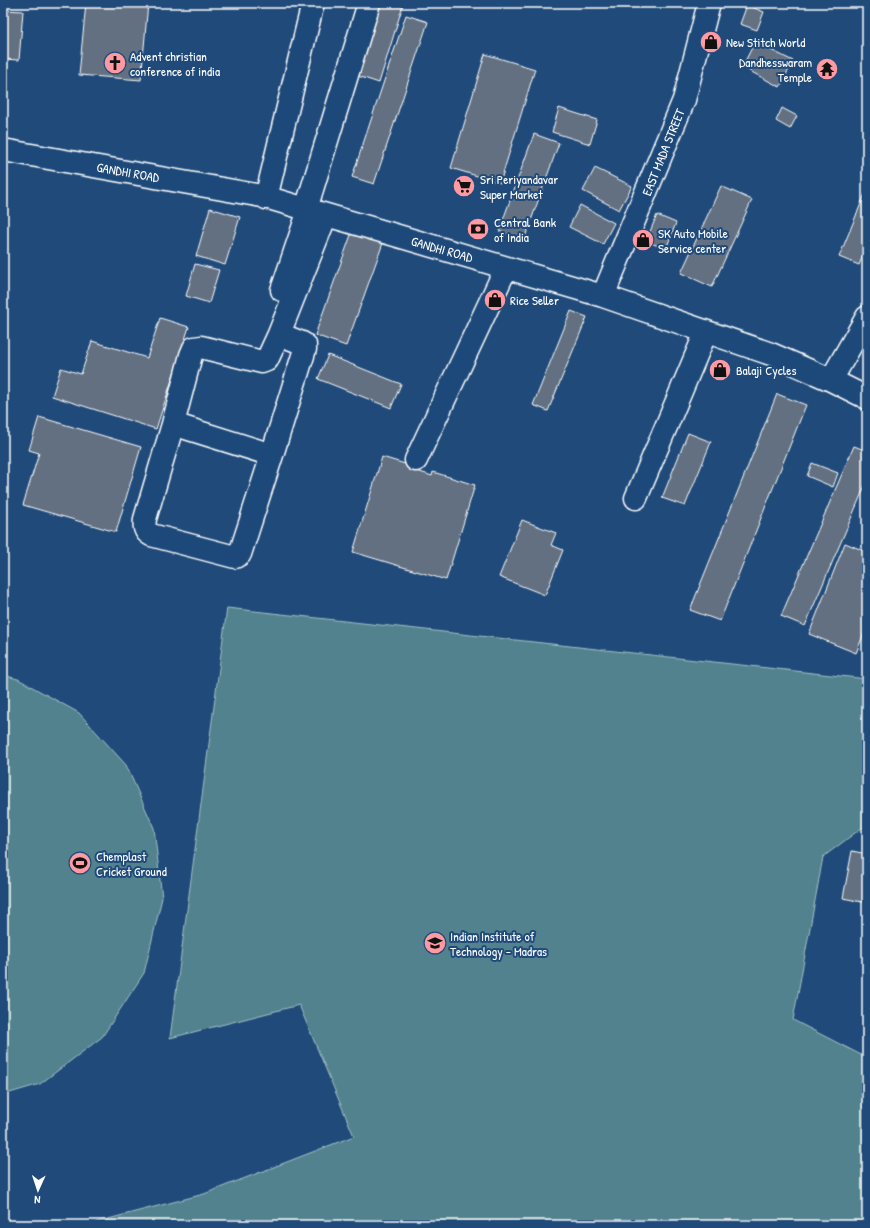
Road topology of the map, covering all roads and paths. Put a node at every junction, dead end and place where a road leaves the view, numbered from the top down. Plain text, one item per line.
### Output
1 (313, 3) edge
2 (369, 3) edge
3 (705, 4) edge
4 (3, 150) edge
5 (266, 198) junction
6 (313, 211) junction
7 (506, 268) junction
8 (603, 296) junction
9 (275, 311) dead end
10 (867, 317) edge
11 (706, 332) junction
12 (279, 334) junction
13 (831, 380) junction
14 (867, 398) edge
15 (173, 424) junction
16 (272, 455) junction
17 (416, 460) dead end
18 (636, 498) dead end

1 - 5 street
2 - 6 street
3 - 8 street, EAST MADA STREET
4 - 5 street, GANDHI ROAD
5 - 6 street, GANDHI ROAD
6 - 7 street, GANDHI ROAD
6 - 9 street
6 - 12 street
7 - 8 street, GANDHI ROAD
7 - 17 street
8 - 11 street, GANDHI ROAD
10 - 13 street
11 - 13 street, GANDHI ROAD
11 - 18 street
12 - 15 street
12 - 16 street
13 - 14 street, GANDHI ROAD
15 - 16 street
15 - 16 street

